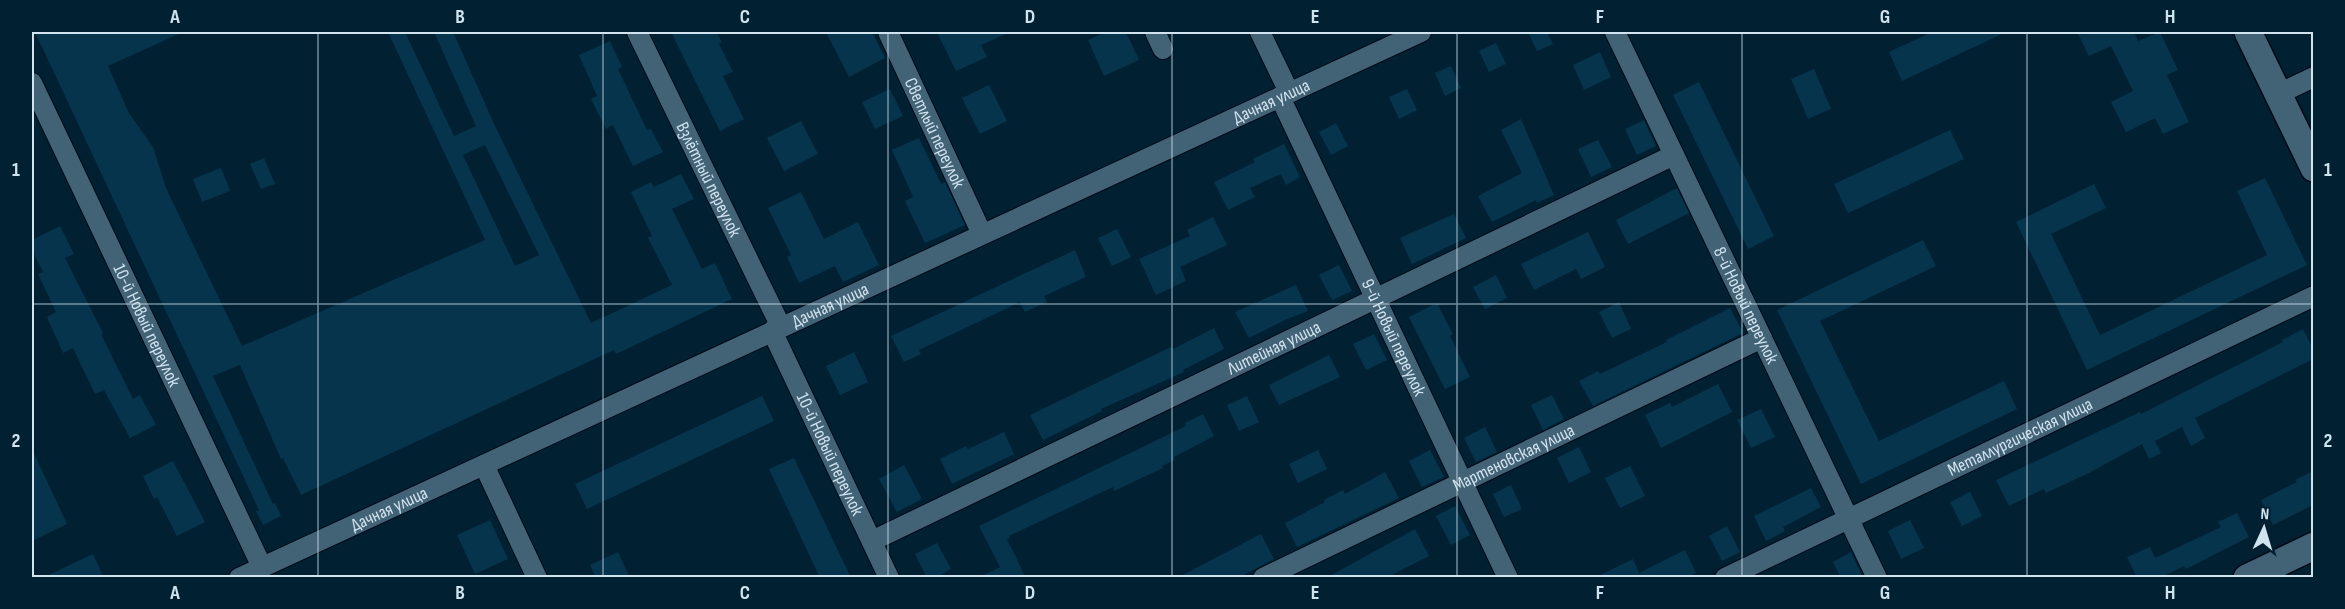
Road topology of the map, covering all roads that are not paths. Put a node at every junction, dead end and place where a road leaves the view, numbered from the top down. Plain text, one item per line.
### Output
1 (637, 32) edge
2 (888, 32) edge
3 (1260, 32) edge
4 (1421, 32) edge
5 (1615, 32) edge
6 (2248, 32) edge
7 (2313, 77) edge
8 (32, 83) edge
9 (1284, 94) junction
10 (2278, 94) junction
11 (1674, 155) junction
12 (2313, 168) edge
13 (982, 234) junction
14 (2313, 296) edge
15 (1376, 298) junction
16 (776, 329) junction
17 (1762, 338) junction
18 (484, 465) junction
19 (1463, 482) junction
20 (1848, 519) junction
21 (872, 542) junction
22 (2313, 546) edge
23 (262, 567) junction
24 (240, 578) edge
25 (537, 578) edge
26 (889, 578) edge
27 (1263, 578) edge
28 (1508, 578) edge
29 (1725, 578) edge
30 (1876, 578) edge
31 (2247, 578) edge

1 - 16 street, Взлётный переулок
2 - 13 street, Светлый переулок
3 - 9 street, 9-й Новый переулок
4 - 9 street, Дачная улица
5 - 11 street, 8-й Новый переулок
6 - 10 street
7 - 10 street
8 - 23 street, 10-й Новый переулок
9 - 13 street, Дачная улица
9 - 15 street, 9-й Новый переулок
10 - 12 street
11 - 15 street, Литейная улица
11 - 17 street, 8-й Новый переулок
13 - 16 street, Дачная улица
14 - 20 street, Металлургическая улица
15 - 19 street, 9-й Новый переулок
15 - 21 street, Литейная улица
16 - 18 street, Дачная улица
16 - 21 street, 10-й Новый переулок
17 - 19 street, Мартеновская улица
17 - 20 street, 8-й Новый переулок
18 - 23 street, Дачная улица
18 - 25 street
19 - 27 street, Мартеновская улица
19 - 28 street, 9-й Новый переулок
20 - 29 street, Металлургическая улица
20 - 30 street, 8-й Новый переулок
21 - 26 street, 10-й Новый переулок
22 - 31 street
23 - 24 street, Дачная улица

